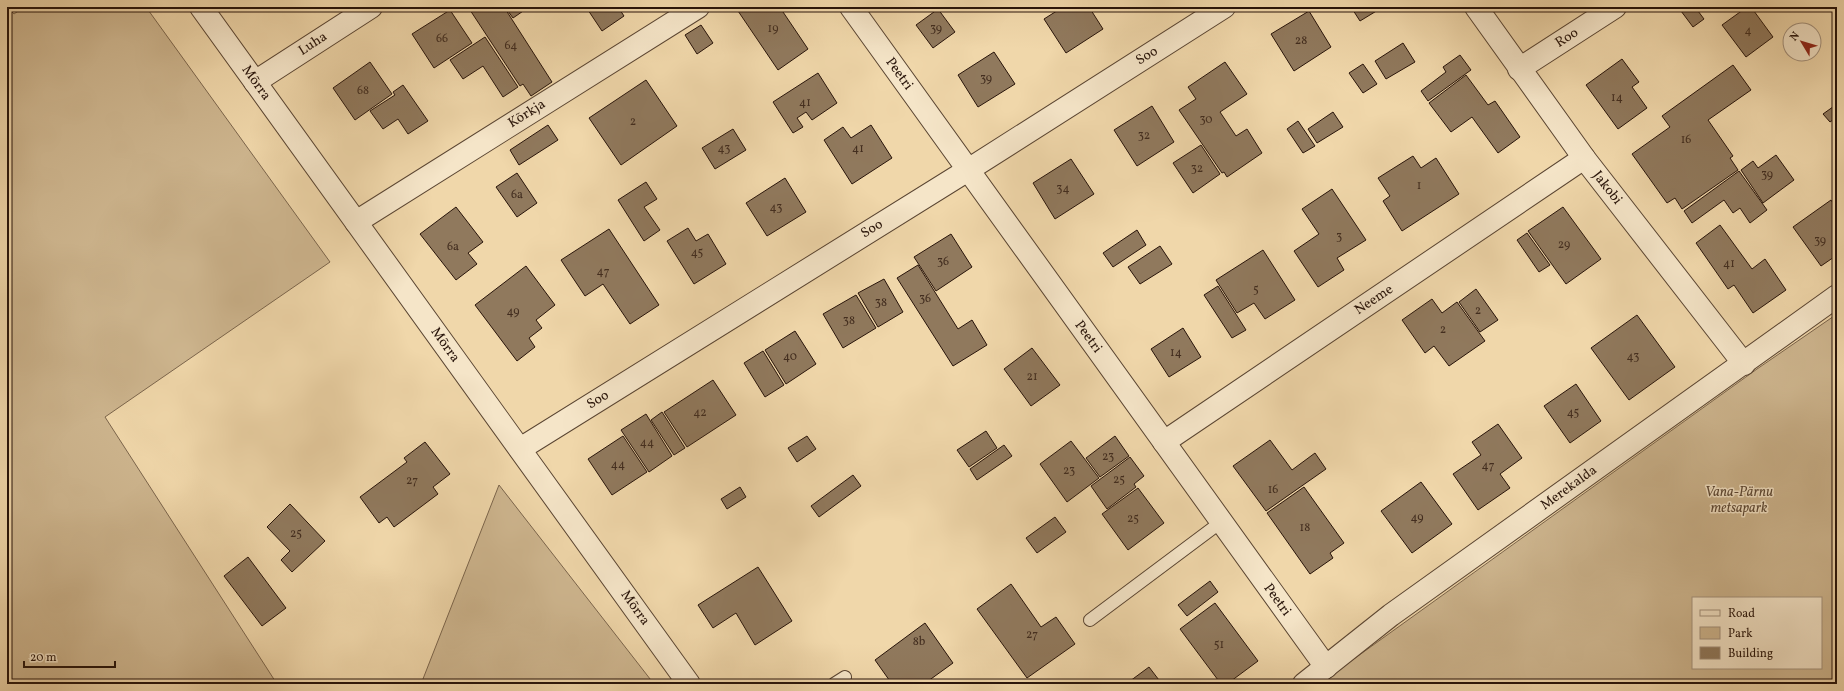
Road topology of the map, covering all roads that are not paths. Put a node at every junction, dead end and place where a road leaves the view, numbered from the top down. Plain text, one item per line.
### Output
1 (201, 7) edge
2 (371, 7) edge
3 (698, 7) edge
4 (851, 7) edge
5 (1224, 7) edge
6 (1476, 7) edge
7 (1615, 7) edge
8 (1519, 69) junction
9 (255, 82) junction
10 (1584, 158) junction
11 (968, 170) junction
12 (356, 222) junction
13 (1837, 296) edge
14 (1744, 364) junction
15 (1164, 442) junction
16 (520, 449) junction
17 (1221, 522) junction
18 (1090, 620) dead end
19 (1326, 667) junction
20 (845, 677) dead end
21 (689, 684) edge
22 (834, 684) edge
23 (1304, 684) edge

1 - 9 street, Mõrra
2 - 9 street, Luha
3 - 12 street, Kõrkja
4 - 11 street, Peetri
5 - 11 street, Soo
6 - 8 street, Jakobi
7 - 8 street, Roo
8 - 10 street, Jakobi
9 - 12 street, Mõrra
10 - 14 street, Jakobi
10 - 15 street, Neeme
11 - 15 street, Peetri
11 - 16 street, Soo
12 - 16 street, Mõrra
13 - 14 street, Merekalda
14 - 19 street, Merekalda
15 - 17 street, Peetri
16 - 21 street, Mõrra
17 - 18 lane
17 - 19 street, Peetri
19 - 23 street, Merekalda
20 - 22 lane

